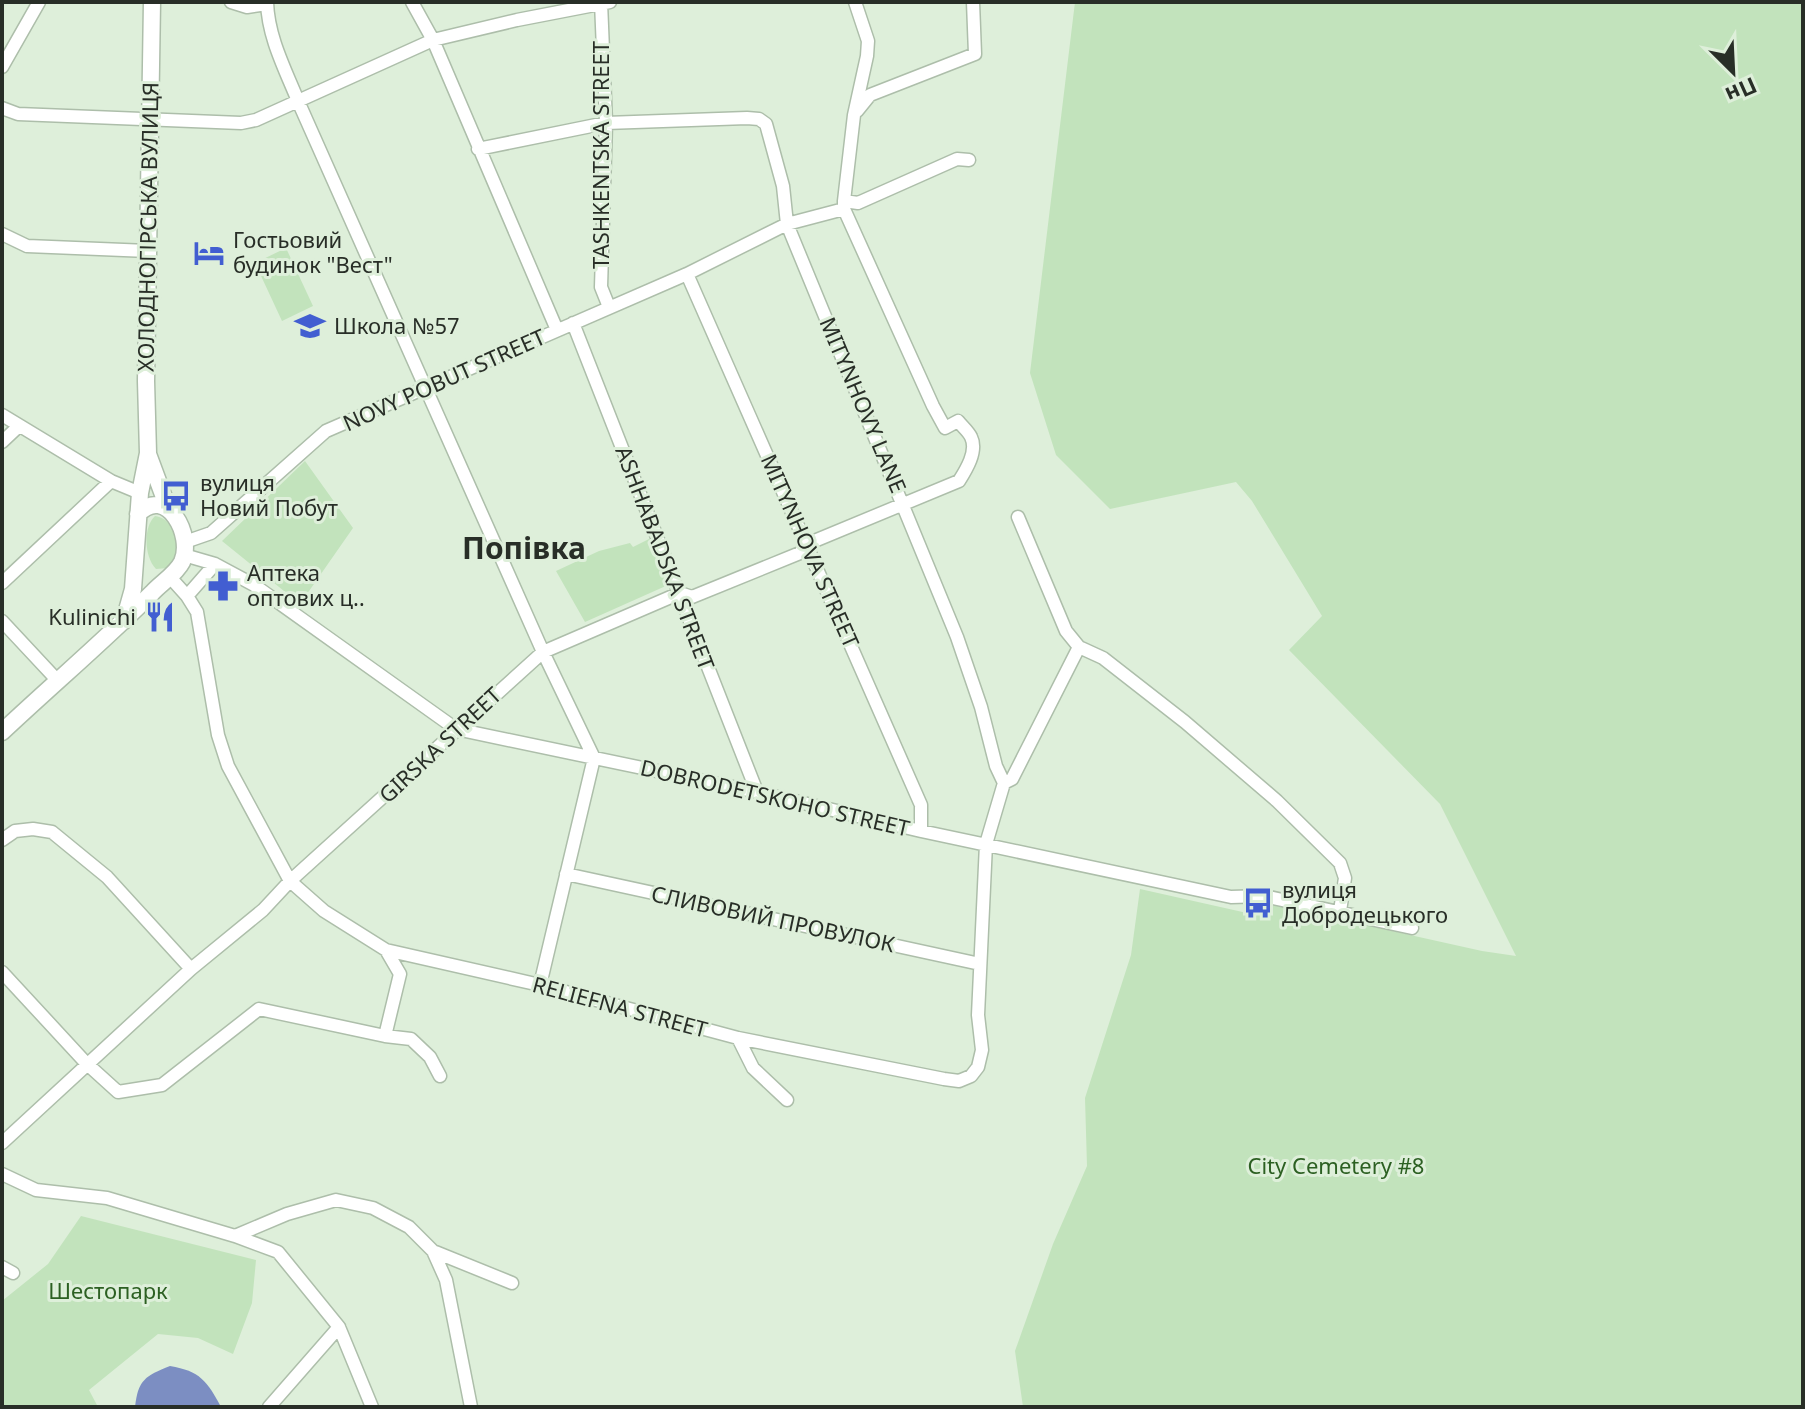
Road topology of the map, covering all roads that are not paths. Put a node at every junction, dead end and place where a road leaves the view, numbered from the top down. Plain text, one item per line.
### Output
1 (39, 2) edge
2 (152, 2) edge
3 (231, 2) edge
4 (412, 2) edge
5 (855, 2) edge
6 (973, 2) edge
7 (267, 3) edge
8 (604, 3) edge
9 (433, 40) junction
10 (2, 67) edge
11 (298, 101) junction
12 (2, 108) edge
13 (854, 115) junction
14 (149, 120) junction
15 (606, 123) junction
16 (478, 149) junction
17 (969, 160) dead end
18 (844, 205) junction
19 (787, 224) junction
20 (2, 234) edge
21 (148, 251) junction
22 (687, 274) junction
23 (609, 307) junction
24 (573, 323) junction
25 (557, 330) junction
26 (425, 387) junction
27 (2, 415) edge
28 (19, 426) junction
29 (2, 442) edge
30 (148, 453) junction
31 (111, 481) junction
32 (140, 493) junction
33 (903, 503) junction
34 (168, 508) junction
35 (138, 514) junction
36 (1018, 517) dead end
37 (807, 544) junction
38 (185, 549) junction
39 (137, 555) junction
40 (215, 564) junction
41 (169, 576) junction
42 (2, 583) edge
43 (680, 593) junction
44 (187, 596) junction
45 (2, 621) edge
46 (124, 621) junction
47 (1079, 647) junction
48 (543, 652) junction
49 (57, 680) junction
50 (456, 729) junction
51 (2, 732) edge
52 (594, 758) junction
53 (1004, 783) junction
54 (757, 792) junction
55 (921, 831) junction
56 (2, 840) edge
57 (986, 844) junction
58 (566, 874) junction
59 (290, 881) junction
60 (1340, 911) junction
61 (1412, 928) dead end
62 (386, 950) junction
63 (980, 964) junction
64 (191, 969) junction
65 (2, 972) edge
66 (540, 985) junction
67 (385, 1036) junction
68 (738, 1038) junction
69 (86, 1063) junction
70 (440, 1076) dead end
71 (787, 1100) dead end
72 (2, 1143) edge
73 (2, 1174) edge
74 (235, 1236) junction
75 (433, 1251) junction
76 (512, 1283) dead end
77 (339, 1327) junction
78 (269, 1407) edge
79 (372, 1407) edge
80 (471, 1407) edge

1 - 10 street
2 - 14 main road, ХОЛОДНОГІРСЬКА ВУЛИЦЯ
3 - 7 street
4 - 9 street
5 - 13 street
6 - 13 street
7 - 11 street
8 - 9 street
8 - 15 street, TASHKENTSKA STREET
9 - 11 street
9 - 16 street
11 - 14 street
11 - 26 street
12 - 14 street
13 - 18 street
14 - 21 main road, ХОЛОДНОГІРСЬКА ВУЛИЦЯ
15 - 16 street
15 - 19 street, MITYNHOVY LANE
15 - 23 street, TASHKENTSKA STREET
16 - 25 street
17 - 18 street, NOVY POBUT STREET
18 - 19 street, NOVY POBUT STREET
18 - 33 street, GIRSKA STREET
19 - 22 street, NOVY POBUT STREET
19 - 33 street, MITYNHOVY LANE
20 - 21 street
21 - 30 main road, ХОЛОДНОГІРСЬКА ВУЛИЦЯ
22 - 23 street, NOVY POBUT STREET
22 - 37 street, MITYNHOVA STREET
23 - 24 street, NOVY POBUT STREET
24 - 25 street, NOVY POBUT STREET
24 - 43 street, ASHHABADSKA STREET
25 - 26 street, NOVY POBUT STREET
26 - 38 street, NOVY POBUT STREET
26 - 48 street
27 - 28 street
28 - 29 street
28 - 31 street
30 - 32 main road, ХОЛОДНОГІРСЬКА ВУЛИЦЯ
30 - 34 main road, ХОЛОДНОГІРСЬКА ВУЛИЦЯ
31 - 32 street
31 - 42 street
32 - 35 main road, ХОЛОДНОГІРСЬКА ВУЛИЦЯ
33 - 37 street, GIRSKA STREET
33 - 53 street, MITYNHOVY LANE
34 - 35 main road
34 - 38 main road
35 - 39 main road
36 - 47 street
37 - 43 street, GIRSKA STREET
37 - 55 street, MITYNHOVA STREET
38 - 40 street, DOBRODETSKOHO STREET
38 - 41 main road, NOVY POBUT STREET
39 - 41 main road
39 - 46 main road
40 - 44 street
40 - 50 street, DOBRODETSKOHO STREET
41 - 44 street
41 - 46 main road, NOVY POBUT STREET
43 - 48 street, GIRSKA STREET
43 - 54 street, ASHHABADSKA STREET
44 - 59 street
45 - 49 street
46 - 49 main road, NOVY POBUT STREET
47 - 53 street
47 - 60 street
48 - 50 street, GIRSKA STREET
48 - 52 street
49 - 51 main road, NOVY POBUT STREET
50 - 52 street, DOBRODETSKOHO STREET
50 - 59 street, GIRSKA STREET
52 - 54 street, DOBRODETSKOHO STREET
52 - 58 street
53 - 57 street
54 - 55 street, DOBRODETSKOHO STREET
55 - 57 street, DOBRODETSKOHO STREET
56 - 64 street
57 - 60 street, DOBRODETSKOHO STREET
57 - 63 street
58 - 63 street, СЛИВОВИЙ ПРОВУЛОК
58 - 66 street
59 - 62 street, RELIEFNA STREET
59 - 64 street, GIRSKA STREET
60 - 61 street, DOBRODETSKOHO STREET
62 - 66 street, RELIEFNA STREET
62 - 67 street
63 - 68 street, RELIEFNA STREET
64 - 69 street, GIRSKA STREET
65 - 69 street
66 - 68 street, RELIEFNA STREET
67 - 69 street
67 - 70 street
68 - 71 street
69 - 72 street, GIRSKA STREET
73 - 74 street
74 - 75 street
74 - 77 street
75 - 76 street
75 - 80 street
77 - 78 street
77 - 79 street

